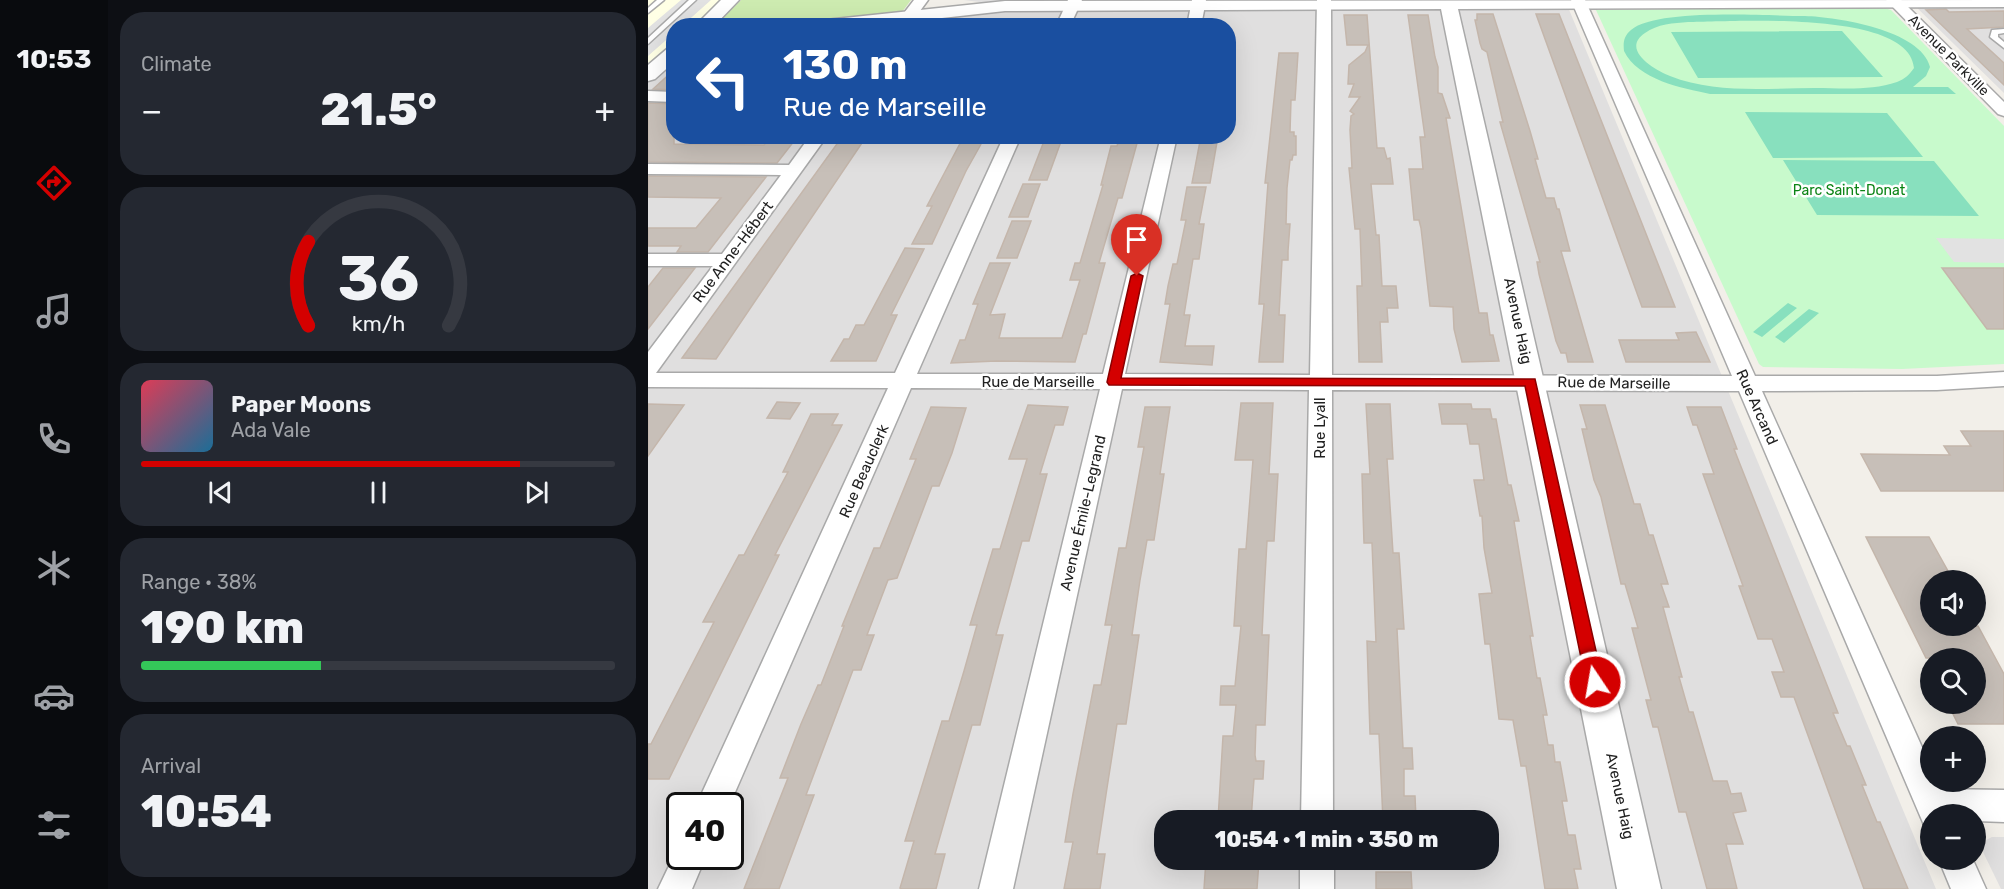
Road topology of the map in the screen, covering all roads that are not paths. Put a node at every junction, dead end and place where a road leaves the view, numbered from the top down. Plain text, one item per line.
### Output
1 (661, 0) edge
2 (693, 0) edge
3 (731, 0) edge
4 (921, 0) edge
5 (964, 0) edge
6 (1769, 1) edge
7 (1894, 1) edge
8 (1199, 2) edge
9 (1324, 2) edge
10 (1449, 2) edge
11 (1579, 2) edge
12 (2004, 2) edge
13 (1073, 3) edge
14 (1005, 6) junction
15 (648, 11) edge
16 (674, 18) edge
17 (712, 18) edge
18 (907, 18) edge
19 (925, 18) edge
20 (1066, 18) edge
21 (1196, 18) edge
22 (666, 25) edge
23 (2004, 31) edge
24 (648, 42) edge
25 (2004, 46) edge
26 (666, 59) edge
27 (648, 75) edge
28 (648, 96) edge
29 (666, 97) edge
30 (2004, 111) edge
31 (813, 144) edge
32 (1009, 144) edge
33 (1166, 144) edge
34 (648, 169) edge
35 (794, 170) junction
36 (648, 260) edge
37 (726, 260) junction
38 (648, 368) edge
39 (2004, 379) edge
40 (648, 380) edge
41 (904, 381) junction
42 (1114, 382) junction
43 (1320, 382) junction
44 (1531, 382) junction
45 (1747, 384) junction
46 (718, 792) edge
47 (1931, 804) edge
48 (2004, 806) edge
49 (1986, 807) edge
50 (1317, 810) edge
51 (683, 870) edge
52 (1317, 870) edge
53 (1960, 870) edge
54 (675, 889) edge
55 (996, 889) edge
56 (1317, 889) edge
57 (1639, 889) edge
58 (1969, 889) edge

1 - 15 lane
2 - 16 lane
3 - 17 street
4 - 18 street
5 - 14 street
6 - 7 street
6 - 11 street
7 - 12 street
7 - 30 street, Avenue Parkville
8 - 9 street
8 - 13 street
8 - 21 street
9 - 10 street
9 - 43 street, Rue Lyall
10 - 11 street
10 - 44 street, Avenue Haig
11 - 45 street, Rue Arcand
13 - 14 street
13 - 20 street
14 - 19 street
22 - 24 lane
23 - 25 lane
26 - 27 street
28 - 29 street
31 - 35 street, Rue Anne-Hébert
32 - 41 street, Rue Beauclerk
33 - 42 street, Avenue Émile-Legrand
34 - 35 street
35 - 37 street, Rue Anne-Hébert
36 - 37 street
37 - 38 street, Rue Anne-Hébert
39 - 45 street, Rue de Marseille
40 - 41 street, Rue de Marseille
41 - 42 street, Rue de Marseille
41 - 46 street, Rue Beauclerk
42 - 43 street, Rue de Marseille
42 - 55 street, Avenue Émile-Legrand
43 - 44 street, Rue de Marseille
43 - 50 street, Rue Lyall
44 - 45 street, Rue de Marseille
44 - 57 street, Avenue Haig
45 - 47 street, Rue Arcand
48 - 49 street
51 - 54 street
52 - 56 street
53 - 58 street

